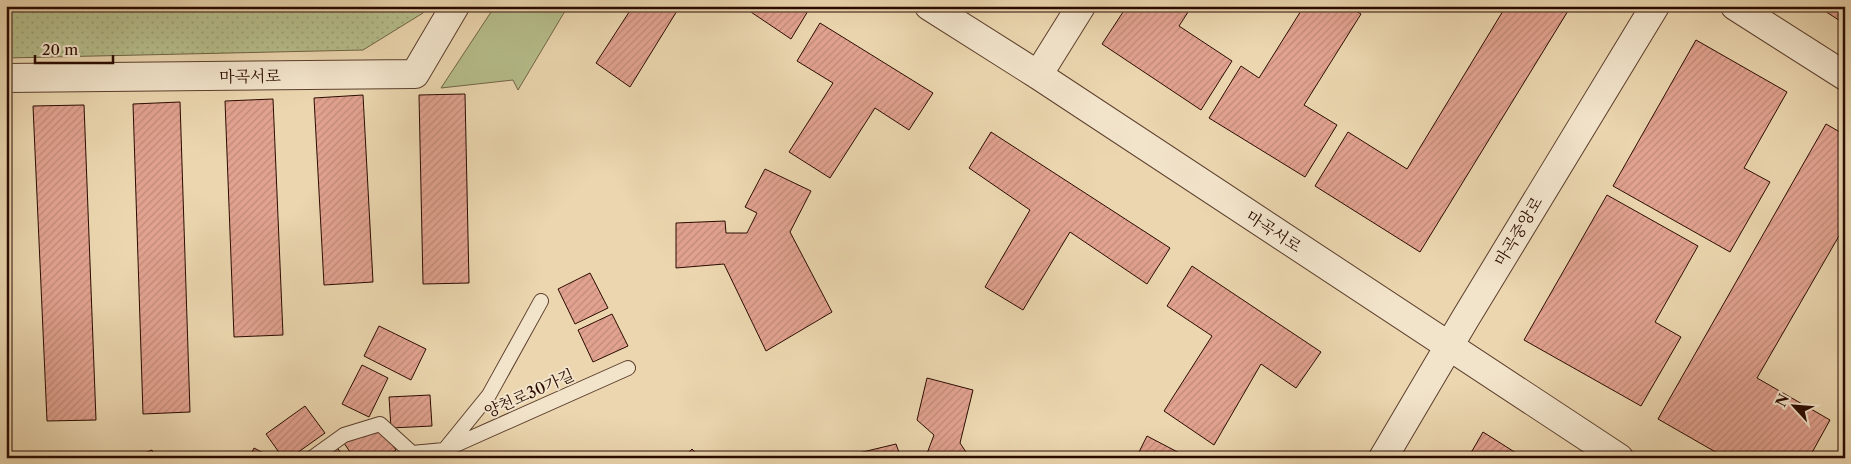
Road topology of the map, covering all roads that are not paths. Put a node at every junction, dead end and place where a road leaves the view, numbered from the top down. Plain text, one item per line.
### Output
1 (455, 6) edge
2 (929, 6) edge
3 (1081, 6) edge
4 (1655, 6) edge
5 (1735, 6) edge
6 (1038, 75) junction
7 (1845, 76) edge
8 (6, 78) edge
9 (541, 301) dead end
10 (1448, 346) junction
11 (628, 368) dead end
12 (444, 454) edge
13 (408, 456) edge
14 (312, 458) edge
15 (1383, 458) edge
16 (1619, 458) edge

1 - 8 street, 마곡서로
2 - 6 street, 마곡서로
3 - 6 street
4 - 10 street, 마곡중앙로
5 - 7 street
6 - 10 street, 마곡서로
9 - 12 lane, 양천로30가길
10 - 15 street, 마곡중앙로
10 - 16 street, 마곡서로
11 - 12 lane, 양천로30가길
12 - 13 lane, 양천로30가길
13 - 14 lane, 양천로30가길

